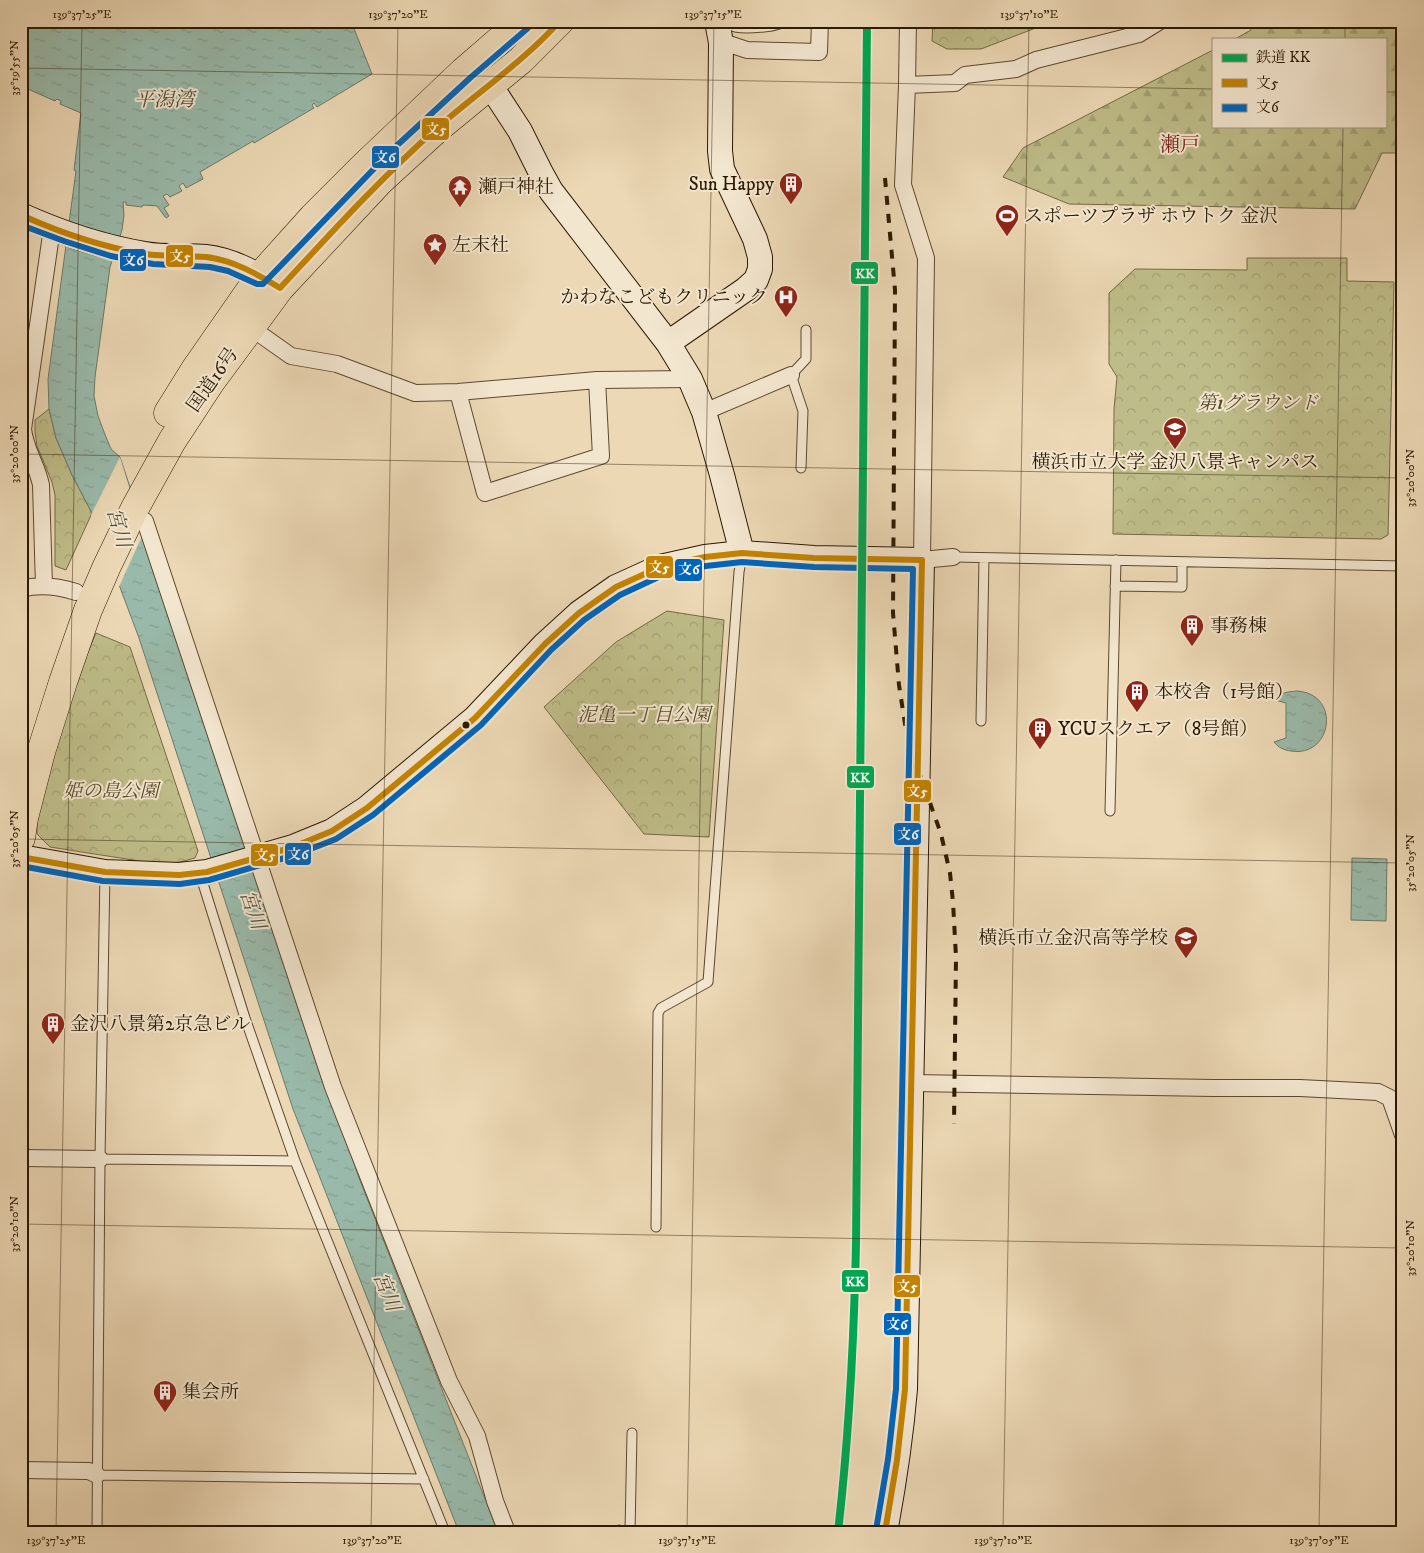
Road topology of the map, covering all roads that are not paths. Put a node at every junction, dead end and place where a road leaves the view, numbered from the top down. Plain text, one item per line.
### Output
1 (522, 21) edge
2 (560, 21) edge
3 (784, 21) edge
4 (820, 21) edge
5 (908, 21) edge
6 (1160, 21) edge
7 (721, 29) edge
8 (907, 85) junction
9 (490, 86) junction
10 (21, 214) edge
11 (59, 231) junction
12 (270, 282) junction
13 (250, 327) junction
14 (806, 330) dead end
15 (668, 343) junction
16 (791, 375) junction
17 (690, 379) junction
18 (597, 380) junction
19 (458, 392) junction
20 (704, 412) junction
21 (801, 468) dead end
22 (140, 514) junction
23 (742, 553) junction
24 (954, 557) joint
25 (984, 558) junction
26 (922, 560) junction
27 (1116, 560) junction
28 (1182, 562) junction
29 (1403, 566) edge
30 (44, 586) junction
31 (1115, 586) junction
32 (21, 589) edge
33 (76, 592) junction
34 (981, 721) dead end
35 (21, 750) edge
36 (1110, 811) dead end
37 (21, 838) edge
38 (21, 857) edge
39 (255, 859) junction
40 (105, 872) junction
41 (205, 872) junction
42 (912, 1083) junction
43 (1403, 1135) edge
44 (21, 1158) edge
45 (100, 1159) junction
46 (295, 1161) junction
47 (656, 1227) dead end
48 (632, 1433) dead end
49 (21, 1470) edge
50 (98, 1475) junction
51 (424, 1479) junction
52 (97, 1532) edge
53 (445, 1532) edge
54 (507, 1532) edge
55 (630, 1532) edge
56 (885, 1532) edge

1 - 12 highway, 国道16号
2 - 9 highway, 国道16号
3 - 7 lane
4 - 7 street
5 - 8 street
6 - 8 street
7 - 15 street
8 - 26 street
9 - 12 highway, 国道16号
9 - 15 street
10 - 11 street
11 - 12 street
11 - 30 street
12 - 13 highway, 国道16号
12 - 33 highway, 国道16号
13 - 19 street
13 - 22 highway, 国道16号
14 - 16 lane
15 - 17 street
16 - 20 street
16 - 21 lane
17 - 18 street
17 - 20 street
18 - 19 street
18 - 19 street
20 - 23 street
22 - 37 highway, 国道16号
22 - 39 street
23 - 26 street
23 - 39 street
23 - 47 lane
24 - 25 lane
24 - 26 street
25 - 27 lane
25 - 34 lane
26 - 42 street
27 - 28 lane
27 - 31 lane
28 - 29 lane
28 - 31 lane
30 - 32 street
30 - 33 street
31 - 36 lane
33 - 35 highway, 国道16号
38 - 40 street
39 - 41 street
39 - 54 street
40 - 41 street
40 - 45 lane
41 - 46 lane
42 - 43 street
42 - 56 street
44 - 45 street
45 - 46 lane
45 - 50 lane
46 - 51 lane
48 - 55 lane
49 - 50 street
50 - 51 lane
50 - 52 lane
51 - 53 lane

